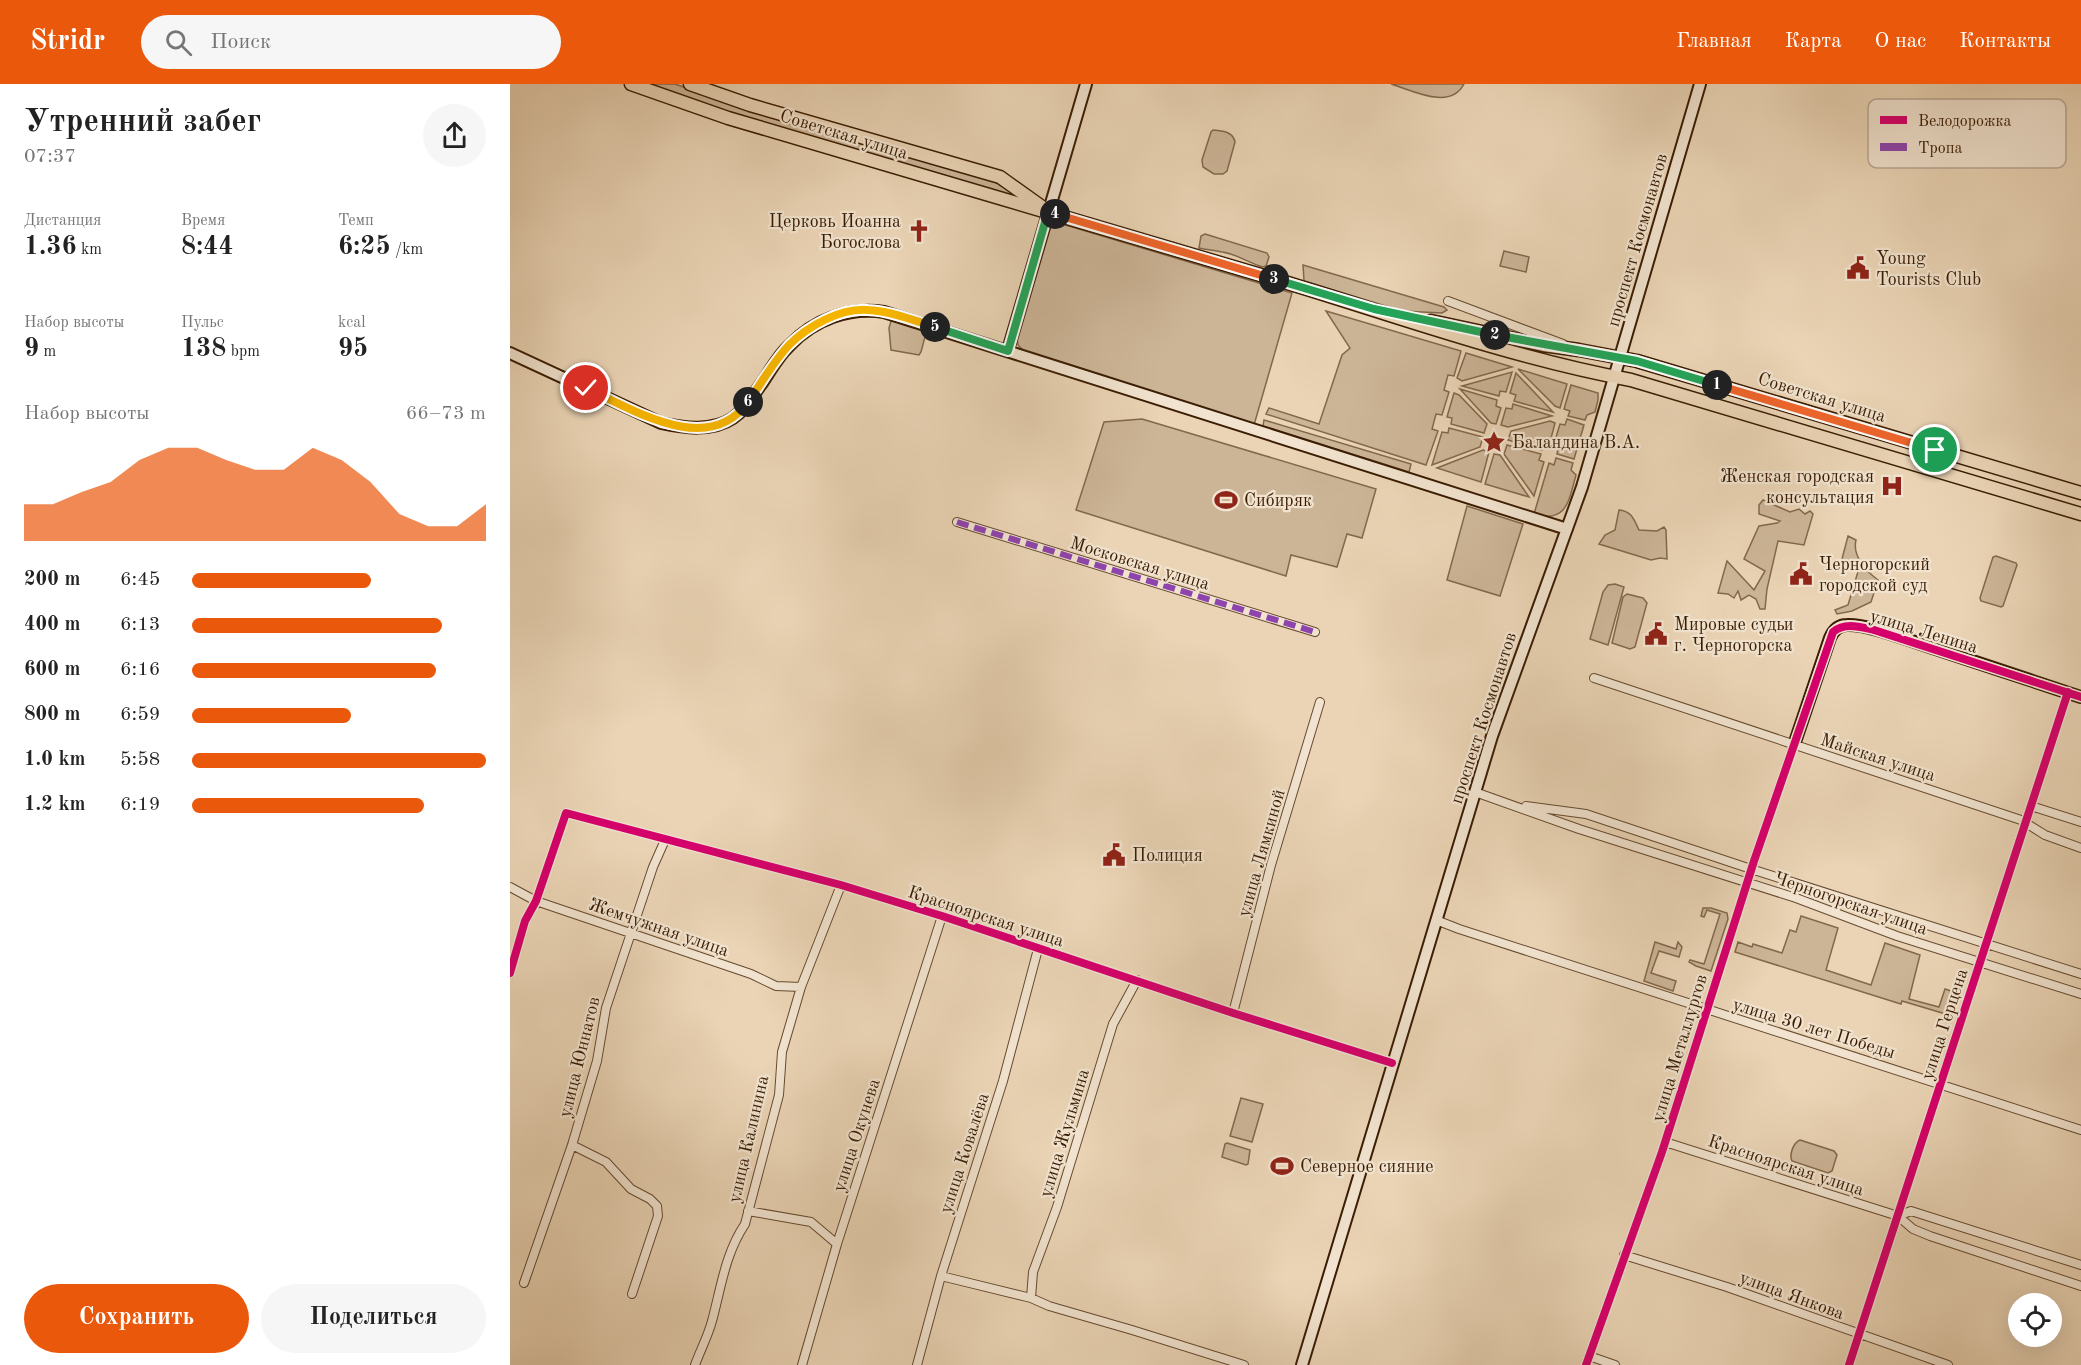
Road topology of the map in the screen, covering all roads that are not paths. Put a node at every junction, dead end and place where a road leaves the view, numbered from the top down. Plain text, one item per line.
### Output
1 (631, 84) edge
2 (690, 84) edge
3 (1086, 84) edge
4 (1700, 84) edge
5 (1048, 212) junction
6 (1448, 300) dead end
7 (1374, 309) junction
8 (1579, 350) junction
9 (1008, 351) junction
10 (510, 353) edge
11 (1620, 358) junction
12 (1614, 377) junction
13 (2081, 493) edge
14 (2081, 513) edge
15 (957, 522) dead end
16 (1567, 529) junction
17 (1315, 632) dead end
18 (1594, 678) dead end
19 (2068, 693) junction
20 (2081, 697) edge
21 (1320, 702) dead end
22 (1795, 742) junction
23 (1474, 792) junction
24 (1510, 804) junction
25 (2031, 806) junction
26 (2081, 822) edge
27 (2026, 823) junction
28 (665, 840) junction
29 (2081, 848) edge
30 (1751, 869) junction
31 (1747, 883) junction
32 (841, 885) junction
33 (510, 888) edge
34 (536, 901) junction
35 (942, 916) junction
36 (1436, 920) junction
37 (631, 932) junction
38 (1987, 944) junction
39 (1038, 949) junction
40 (1981, 962) junction
41 (510, 973) edge
42 (2081, 974) edge
43 (1137, 981) junction
44 (801, 987) junction
45 (2081, 994) edge
46 (1706, 1010) junction
47 (1233, 1013) junction
48 (1392, 1063) junction
49 (1940, 1084) junction
50 (2081, 1130) edge
51 (1665, 1142) junction
52 (572, 1145) junction
53 (748, 1211) junction
54 (1898, 1216) junction
55 (837, 1244) junction
56 (1624, 1255) junction
57 (2081, 1265) edge
58 (941, 1276) junction
59 (524, 1283) dead end
60 (2081, 1286) edge
61 (632, 1294) dead end
62 (1031, 1298) junction
63 (1859, 1335) junction
64 (1589, 1356) junction
65 (695, 1365) edge
66 (802, 1365) edge
67 (916, 1365) edge
68 (1244, 1365) edge
69 (1302, 1365) edge
70 (1586, 1365) edge
71 (1616, 1365) edge
72 (1849, 1365) edge
73 (1948, 1365) edge

1 - 5 main road, Советская улица
2 - 5 main road, Советская улица
3 - 5 main road
4 - 11 main road, проспект Космонавтов
5 - 7 main road, Советская улица
5 - 9 main road
6 - 8 street
7 - 8 main road, Советская улица
7 - 12 main road, Советская улица
8 - 11 main road, Советская улица
9 - 10 main road
9 - 16 main road
11 - 12 main road, проспект Космонавтов
11 - 13 main road, Советская улица
12 - 14 main road, Советская улица
12 - 16 main road, проспект Космонавтов
15 - 17 street, Московская улица
16 - 23 main road, проспект Космонавтов
18 - 22 street, Майская улица
19 - 20 main road, улица Ленина
19 - 22 main road, улица Ленина
19 - 25 street, улица Герцена
21 - 47 street, улица Лямкиной
22 - 27 street, Майская улица
22 - 30 street, улица Металлургов
23 - 24 street, Черногорская улица
23 - 36 main road, проспект Космонавтов
24 - 30 street, Черногорская улица
24 - 31 street, Черногорская улица
25 - 26 street
25 - 27 street, улица Герцена
27 - 29 street, Майская улица
27 - 38 street, улица Герцена
28 - 32 street, Красноярская улица
28 - 34 street, Красноярская улица
28 - 37 street, улица Юннатов
30 - 31 street, улица Металлургов
30 - 38 street, Черногорская улица
31 - 40 street, Черногорская улица
31 - 46 street, улица Металлургов
32 - 35 street, Красноярская улица
32 - 44 street, улица Калинина
33 - 34 street, Жемчужная улица
34 - 37 street, Жемчужная улица
34 - 41 street
35 - 39 street, Красноярская улица
35 - 55 street, улица Окунева
36 - 46 street, улица 30 лет Победы
36 - 48 main road, проспект Космонавтов
37 - 44 street, Жемчужная улица
37 - 52 street, улица Юннатов
38 - 40 street, улица Герцена
38 - 42 street, Черногорская улица
39 - 43 street, Красноярская улица
39 - 58 street, улица Ковалёва
40 - 45 street, Черногорская улица
40 - 49 street, улица Герцена
43 - 47 street, Красноярская улица
43 - 62 street, улица Жульмина
44 - 53 street, улица Калинина
46 - 49 street, улица 30 лет Победы
46 - 51 street, улица Металлургов
47 - 48 street, Красноярская улица
48 - 69 main road, проспект Космонавтов
49 - 50 street, улица 30 лет Победы
49 - 54 street, улица Герцена
51 - 54 street, Красноярская улица
51 - 56 street, улица Металлургов
52 - 59 street, улица Юннатов
52 - 61 street
53 - 55 street
53 - 65 street, улица Калинина
54 - 57 street, Красноярская улица
54 - 60 street, Красноярская улица
54 - 63 street, улица Герцена
55 - 66 street, улица Окунева
56 - 63 street, улица Янкова
56 - 64 street, улица Металлургов
58 - 62 street
58 - 67 street, улица Ковалёва
62 - 68 street
63 - 72 street, улица Герцена
63 - 73 street, улица Янкова
64 - 70 street, улица Металлургов
64 - 71 street

